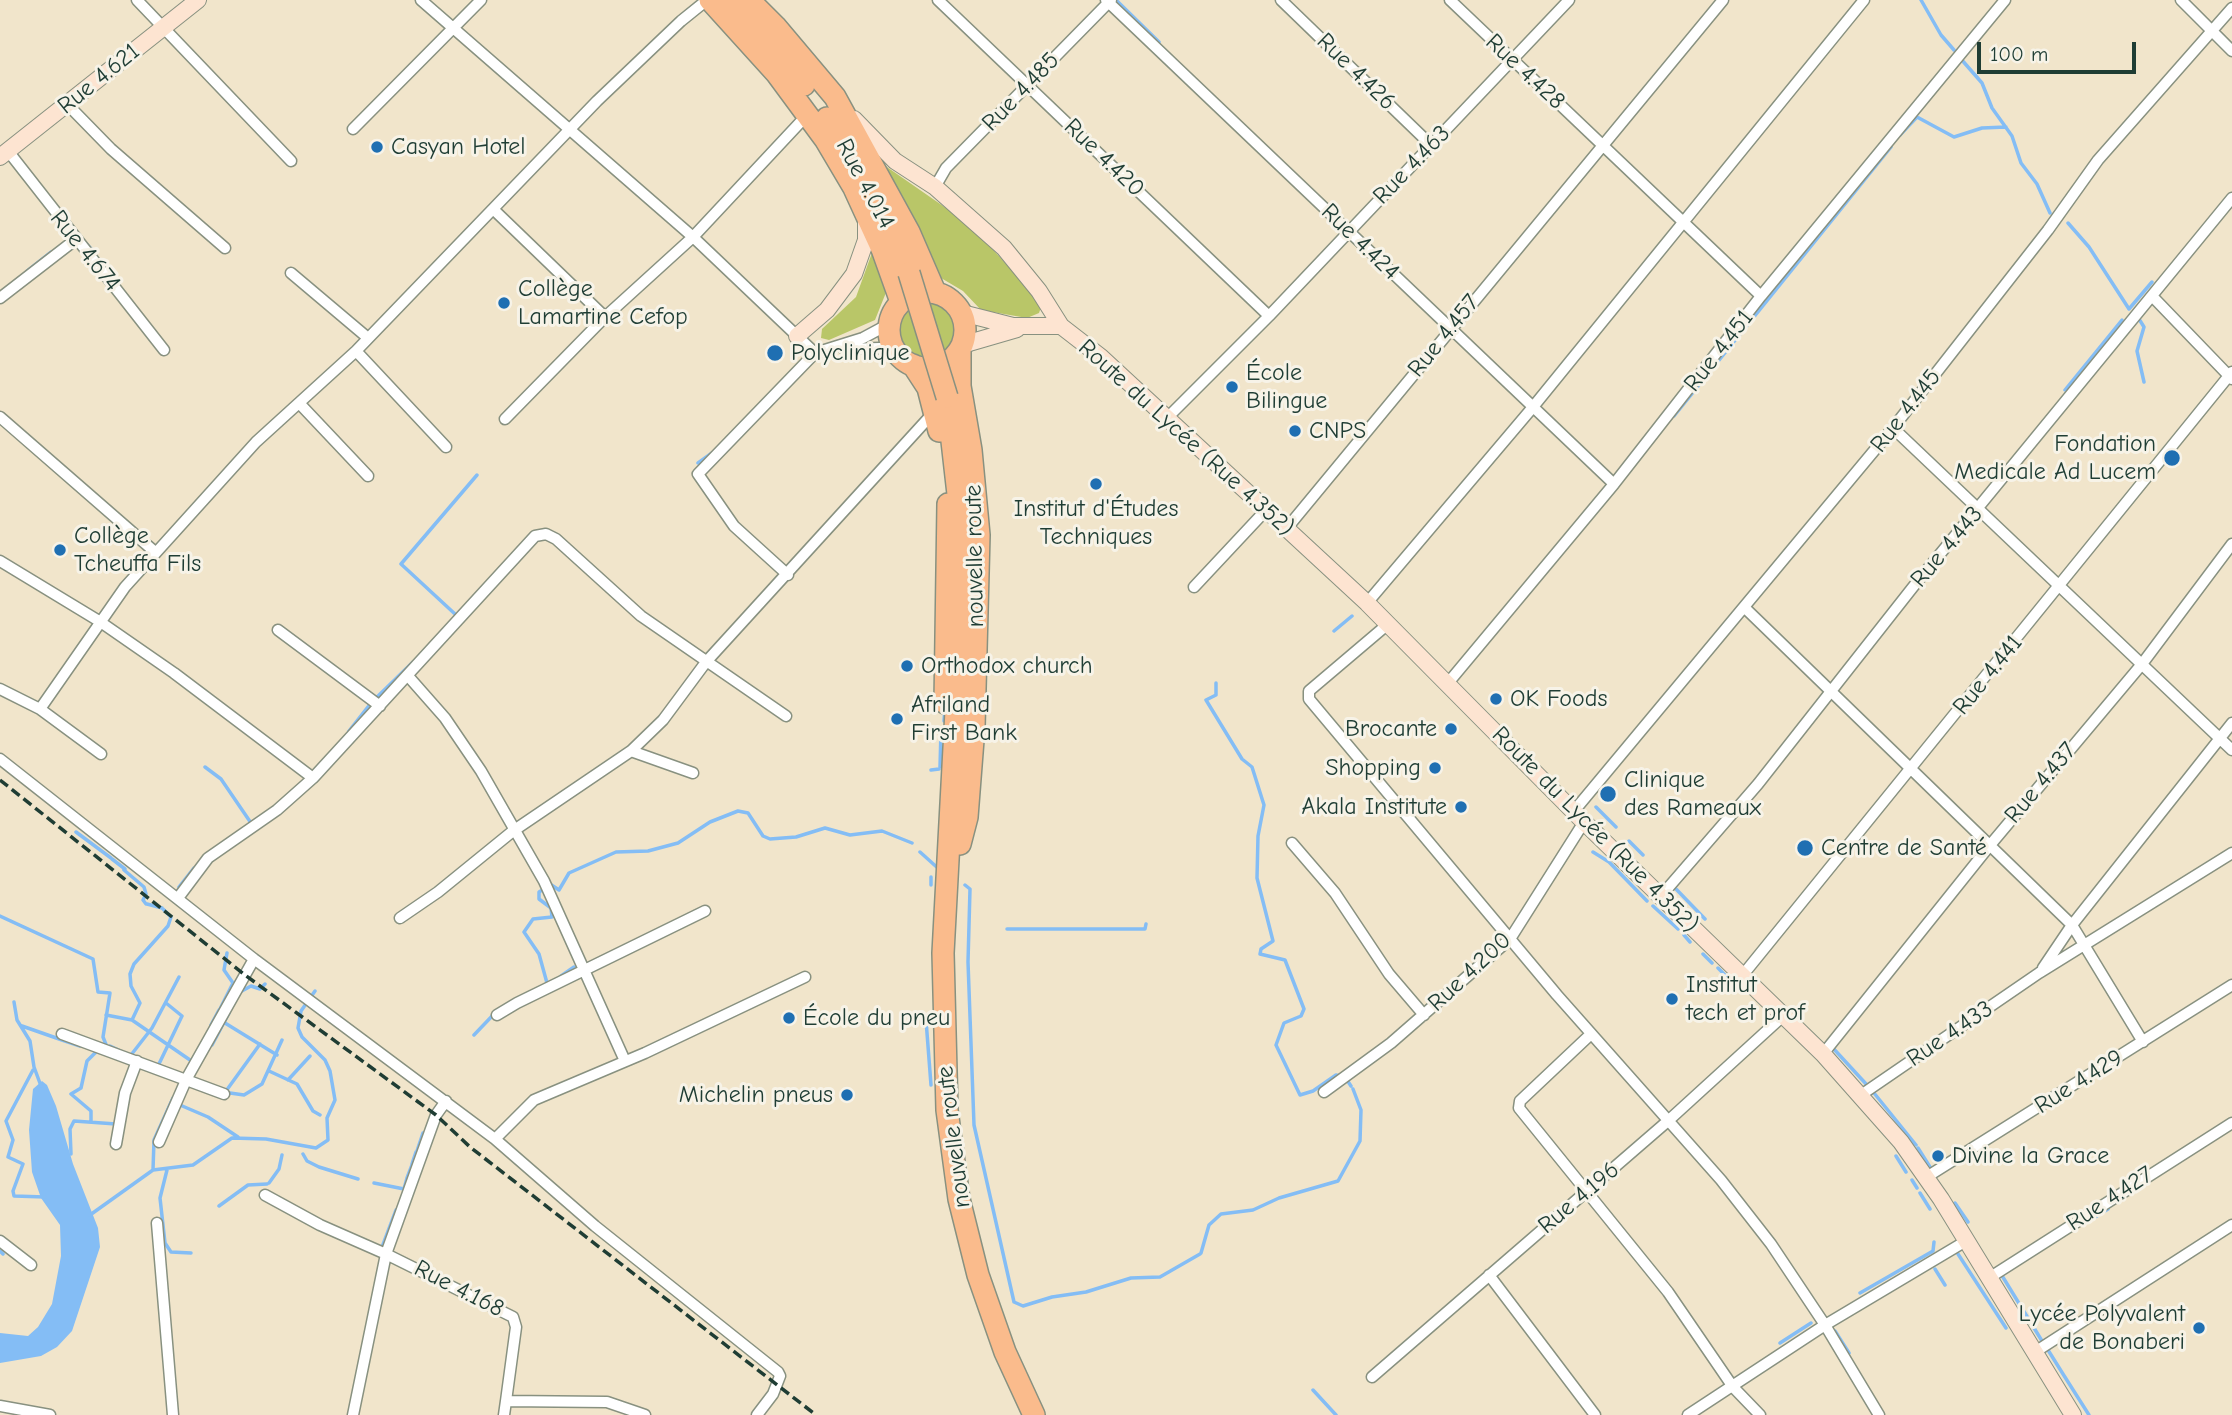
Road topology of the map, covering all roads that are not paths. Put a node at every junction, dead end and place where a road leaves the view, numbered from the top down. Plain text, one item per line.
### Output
1 (137, 0) edge
2 (198, 0) edge
3 (421, 0) edge
4 (481, 0) edge
5 (709, 0) edge
6 (730, 0) edge
7 (749, 0) edge
8 (938, 0) edge
9 (1281, 0) edge
10 (1450, 0) edge
11 (1569, 0) edge
12 (1723, 0) edge
13 (1864, 0) edge
14 (2005, 0) edge
15 (2181, 0) edge
16 (1109, 1) edge
17 (2232, 8) edge
18 (165, 27) junction
19 (453, 28) junction
20 (2213, 33) junction
21 (2232, 51) edge
22 (1512, 61) junction
23 (1027, 85) junction
24 (835, 97) junction
25 (68, 104) junction
26 (808, 114) junction
27 (353, 129) dead end
28 (572, 130) junction
29 (1601, 143) junction
30 (1431, 145) junction
31 (4, 154) edge
32 (291, 161) dead end
33 (935, 187) junction
34 (2232, 198) edge
35 (493, 209) junction
36 (866, 214) junction
37 (1682, 221) junction
38 (1349, 230) junction
39 (693, 237) junction
40 (75, 240) junction
41 (225, 248) dead end
42 (291, 273) dead end
43 (936, 292) junction
44 (1761, 296) junction
45 (2152, 296) junction
46 (0, 298) edge
47 (901, 302) junction
48 (961, 313) junction
49 (1269, 316) junction
50 (605, 317) junction
51 (889, 324) junction
52 (1036, 324) junction
53 (1061, 326) junction
54 (1451, 329) junction
55 (797, 336) junction
56 (368, 338) junction
57 (961, 347) junction
58 (164, 349) dead end
59 (834, 349) junction
60 (356, 351) junction
61 (815, 353) junction
62 (905, 359) junction
63 (2231, 376) edge
64 (299, 403) junction
65 (941, 403) junction
66 (1533, 407) junction
67 (0, 417) edge
68 (505, 419) dead end
69 (1166, 419) junction
70 (1893, 428) junction
71 (446, 447) dead end
72 (368, 476) dead end
73 (1614, 484) junction
74 (1980, 508) junction
75 (1267, 509) junction
76 (1287, 528) junction
77 (2232, 544) edge
78 (155, 552) junction
79 (0, 561) edge
80 (788, 575) junction
81 (2061, 585) junction
82 (1194, 587) dead end
83 (1367, 603) junction
84 (1745, 608) junction
85 (99, 621) junction
86 (1388, 624) junction
87 (278, 630) dead end
88 (706, 662) junction
89 (2142, 664) junction
90 (408, 676) junction
91 (1448, 683) junction
92 (0, 689) edge
93 (1832, 690) junction
94 (380, 706) junction
95 (40, 709) junction
96 (786, 716) dead end
97 (2232, 723) edge
98 (2219, 739) junction
99 (2232, 750) edge
100 (631, 751) junction
101 (102, 754) dead end
102 (0, 759) edge
103 (1912, 769) junction
104 (693, 773) dead end
105 (313, 778) junction
106 (1579, 816) junction
107 (513, 831) junction
108 (1292, 843) dead end
109 (1991, 844) junction
110 (955, 846) junction
111 (2232, 853) edge
112 (1661, 895) junction
113 (178, 898) junction
114 (705, 911) dead end
115 (400, 918) dead end
116 (2072, 925) junction
117 (1510, 939) junction
118 (2085, 945) junction
119 (254, 959) junction
120 (586, 969) junction
121 (2039, 973) junction
122 (1742, 976) junction
123 (805, 977) dead end
124 (2232, 985) edge
125 (497, 1015) dead end
126 (1424, 1015) junction
127 (1783, 1016) junction
128 (62, 1034) dead end
129 (1591, 1034) junction
130 (2143, 1042) junction
131 (1823, 1054) junction
132 (137, 1061) junction
133 (625, 1061) junction
134 (187, 1078) junction
135 (1324, 1092) dead end
136 (224, 1094) dead end
137 (1861, 1095) junction
138 (446, 1101) junction
139 (1669, 1120) junction
140 (2232, 1122) edge
141 (495, 1139) junction
142 (159, 1142) dead end
143 (116, 1144) dead end
144 (1925, 1178) junction
145 (1585, 1191) junction
146 (265, 1195) dead end
147 (157, 1223) dead end
148 (2232, 1225) edge
149 (0, 1241) edge
150 (1966, 1241) junction
151 (386, 1254) junction
152 (30, 1265) dead end
153 (1489, 1275) junction
154 (1989, 1278) junction
155 (1825, 1325) junction
156 (2035, 1352) junction
157 (1372, 1377) dead end
158 (1734, 1387) junction
159 (506, 1401) junction
160 (0, 1406) edge
161 (50, 1415) edge
162 (173, 1415) edge
163 (353, 1415) edge
164 (504, 1415) edge
165 (643, 1415) edge
166 (757, 1415) edge
167 (1034, 1415) edge
168 (1046, 1415) edge
169 (1595, 1415) edge
170 (1688, 1415) edge
171 (1760, 1415) edge
172 (1879, 1415) edge
173 (2073, 1415) edge

1 - 18 street
2 - 18 main road, Rue 4.621
3 - 19 street
4 - 19 street
5 - 26 highway
5 - 28 street
6 - 65 highway, Rue 4.014, bridge
7 - 24 highway
8 - 23 street, Rue 4.420
9 - 30 street, Rue 4.426
10 - 22 street, Rue 4.428
11 - 22 street, Rue 4.463
12 - 29 street, Rue 4.457
13 - 37 street
14 - 44 street, Rue 4.451
15 - 20 street
16 - 23 street, Rue 4.485
16 - 38 street, Rue 4.424
17 - 20 street, Rue 4.445
18 - 25 main road, Rue 4.621
18 - 32 street
19 - 27 street
19 - 28 street
20 - 21 street
20 - 70 street, Rue 4.445
22 - 29 street, Rue 4.428
22 - 30 street, Rue 4.463
23 - 33 street, Rue 4.485
23 - 49 street, Rue 4.420
24 - 33 main road
24 - 43 highway
25 - 31 main road, Rue 4.621
25 - 41 street
26 - 36 highway
26 - 39 street
28 - 35 street
28 - 39 street
29 - 37 street, Rue 4.428
29 - 54 street, Rue 4.457
30 - 38 street, Rue 4.463
31 - 40 street, Rue 4.674
33 - 53 main road
34 - 45 street, Rue 4.443
35 - 50 street
35 - 56 street
36 - 47 highway
36 - 55 main road
37 - 44 street, Rue 4.428
37 - 66 street
38 - 49 street, Rue 4.463
38 - 54 street, Rue 4.424
39 - 50 street
39 - 55 street
40 - 46 street
40 - 58 street, Rue 4.674
42 - 56 street
43 - 47 highway
43 - 48 highway
44 - 73 street, Rue 4.451
45 - 63 street
45 - 74 street, Rue 4.443
47 - 51 highway
48 - 52 main road, Route du Lycée (Rue 4.352)
48 - 57 highway
49 - 69 street, Rue 4.463
50 - 68 street
51 - 59 street
51 - 62 highway
52 - 53 main road, Route du Lycée (Rue 4.352)
52 - 57 main road, Route du Lycée (Rue 4.352)
53 - 69 main road, Route du Lycée (Rue 4.352)
54 - 66 street, Rue 4.424
54 - 76 street, Rue 4.457
55 - 61 street
56 - 60 street
57 - 62 highway
57 - 110 highway, nouvelle route
59 - 61 street
59 - 62 street
60 - 64 street
60 - 71 street
61 - 80 street
62 - 65 highway, nouvelle route
63 - 81 street, Rue 4.441
64 - 72 street
64 - 78 street
65 - 80 street
65 - 110 highway, nouvelle route
65 - 110 highway, nouvelle route
66 - 73 street, Rue 4.424
66 - 83 street
67 - 78 street
69 - 75 main road, Route du Lycée (Rue 4.352)
70 - 74 street
70 - 84 street, Rue 4.445
73 - 91 street, Rue 4.451
74 - 81 street
74 - 93 street, Rue 4.443
75 - 76 main road, Route du Lycée (Rue 4.352)
75 - 82 street
76 - 83 main road, Route du Lycée (Rue 4.352)
77 - 89 street, Rue 4.437
78 - 85 street
79 - 85 street
80 - 88 street
81 - 89 street
81 - 103 street, Rue 4.441
83 - 86 main road, Route du Lycée (Rue 4.352)
84 - 93 street
84 - 106 street, Rue 4.445
85 - 95 street
85 - 105 street
86 - 91 main road, Route du Lycée (Rue 4.352)
86 - 117 street
87 - 94 street
88 - 90 street
88 - 96 street
88 - 100 street
89 - 98 street
89 - 109 street, Rue 4.437
90 - 94 street
90 - 107 street
91 - 106 main road, Route du Lycée (Rue 4.352)
92 - 95 street
93 - 103 street
93 - 112 street, Rue 4.443
94 - 105 street
95 - 101 street
97 - 98 street
98 - 99 street
98 - 116 street
100 - 104 street
100 - 107 street
102 - 113 street
103 - 109 street
103 - 122 street, Rue 4.441
105 - 113 street
106 - 112 main road, Route du Lycée (Rue 4.352)
106 - 117 street, Rue 4.200
107 - 115 street
107 - 120 street
108 - 126 street
109 - 116 street
109 - 131 street, Rue 4.437
110 - 167 highway, nouvelle route
110 - 168 highway, nouvelle route
111 - 118 street, Rue 4.433
112 - 122 main road, Route du Lycée (Rue 4.352)
113 - 119 street
114 - 120 street
116 - 118 street
116 - 121 street
117 - 126 street, Rue 4.200
117 - 129 street
118 - 121 street, Rue 4.433
118 - 130 street
119 - 134 street
119 - 138 street
120 - 125 street
120 - 133 street
121 - 137 street, Rue 4.433
122 - 127 main road, Route du Lycée (Rue 4.352)
123 - 133 street
124 - 130 street, Rue 4.429
126 - 135 street, Rue 4.200
127 - 131 main road, Route du Lycée (Rue 4.352)
127 - 139 street, Rue 4.196
128 - 132 street
129 - 139 street
129 - 145 street
130 - 144 street, Rue 4.429
131 - 137 main road, Route du Lycée (Rue 4.352)
132 - 134 street
132 - 143 street
133 - 141 street
134 - 136 street
134 - 142 street
137 - 144 main road, Route du Lycée (Rue 4.352)
138 - 141 street
138 - 151 street
139 - 145 street, Rue 4.196
139 - 155 street
140 - 154 street, Rue 4.427
141 - 166 street
144 - 150 main road, Route du Lycée (Rue 4.352)
145 - 153 street, Rue 4.196
145 - 158 street
146 - 151 street
147 - 162 street
148 - 156 street
149 - 152 street
150 - 154 main road, Route du Lycée (Rue 4.352)
150 - 155 street
151 - 159 street, Rue 4.168
151 - 163 street, Rue 4.168
153 - 157 street, Rue 4.196
153 - 169 street
154 - 156 main road, Route du Lycée (Rue 4.352)
155 - 158 street
155 - 172 street
156 - 173 main road, Route du Lycée (Rue 4.352)
158 - 170 street
158 - 171 street
159 - 164 street
159 - 165 street
160 - 161 street

